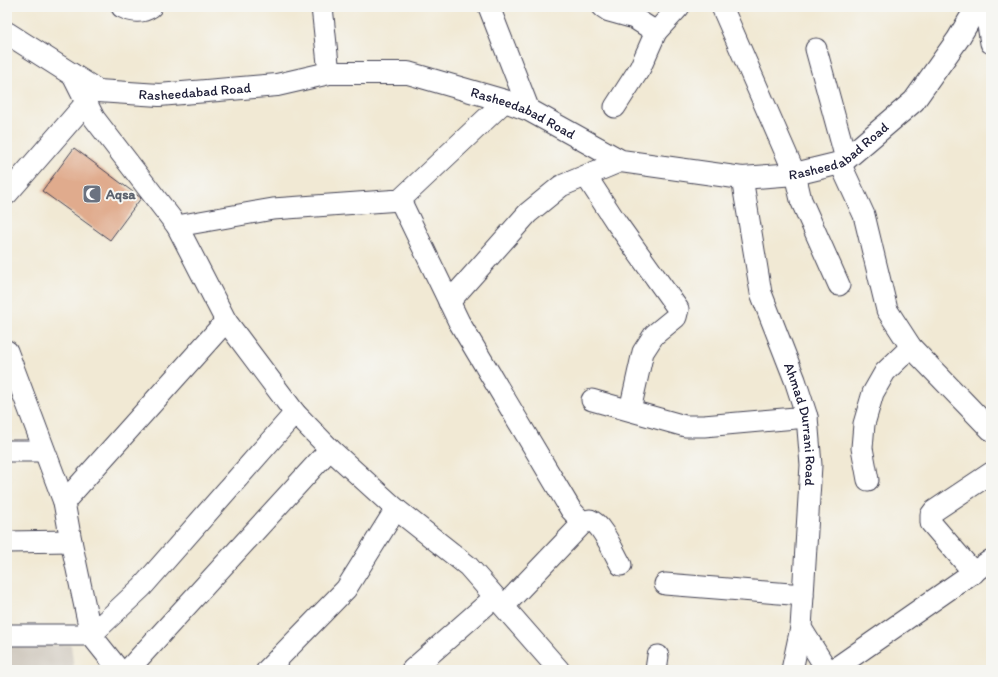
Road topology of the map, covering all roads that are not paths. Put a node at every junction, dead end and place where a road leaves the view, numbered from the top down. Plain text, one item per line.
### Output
1 (122, 7) edge
2 (151, 7) edge
3 (322, 7) edge
4 (489, 7) edge
5 (679, 7) edge
6 (722, 7) edge
7 (976, 7) edge
8 (609, 8) edge
9 (656, 32) junction
10 (7, 33) edge
11 (816, 49) dead end
12 (329, 73) junction
13 (72, 74) junction
14 (505, 101) junction
15 (86, 103) junction
16 (615, 107) dead end
17 (529, 110) junction
18 (621, 161) junction
19 (843, 161) junction
20 (795, 174) junction
21 (586, 176) junction
22 (742, 178) junction
23 (7, 194) edge
24 (400, 200) junction
25 (177, 226) junction
26 (839, 285) dead end
27 (449, 302) junction
28 (226, 321) junction
29 (911, 347) junction
30 (8, 356) edge
31 (592, 400) dead end
32 (630, 410) junction
33 (295, 413) junction
34 (807, 417) junction
35 (991, 430) edge
36 (330, 448) junction
37 (7, 451) edge
38 (44, 451) junction
39 (991, 472) edge
40 (868, 480) dead end
41 (64, 502) junction
42 (396, 509) junction
43 (583, 523) junction
44 (71, 541) junction
45 (7, 542) edge
46 (991, 560) edge
47 (621, 565) dead end
48 (974, 573) junction
49 (665, 584) dead end
50 (804, 595) junction
51 (499, 602) junction
52 (801, 628) junction
53 (7, 635) edge
54 (91, 635) junction
55 (119, 670) edge
56 (128, 670) edge
57 (267, 670) edge
58 (412, 670) edge
59 (559, 670) edge
60 (792, 670) edge
61 (827, 670) edge
62 (833, 670) edge

1 - 2 street
3 - 12 street
4 - 17 street
5 - 9 street
6 - 20 street
7 - 19 main road, Rasheedabad Road
8 - 9 street
9 - 16 street
10 - 13 main road, Rasheedabad Road
11 - 19 street
12 - 13 main road, Rasheedabad Road
12 - 14 main road, Rasheedabad Road
13 - 15 street
14 - 17 main road, Rasheedabad Road
14 - 24 street
15 - 23 street
15 - 25 street
17 - 18 main road, Rasheedabad Road
18 - 21 street
18 - 22 main road, Rasheedabad Road
19 - 20 main road, Rasheedabad Road
19 - 29 street
20 - 22 main road, Rasheedabad Road
20 - 26 street
21 - 27 street
21 - 32 street
22 - 34 street, Ahmad Durrani Road
24 - 25 street
24 - 27 street
25 - 28 street
27 - 43 street
28 - 33 street
28 - 41 street
29 - 35 street
29 - 40 street
30 - 38 street
31 - 32 street
32 - 34 street
33 - 36 street
33 - 54 street
34 - 50 street, Ahmad Durrani Road
36 - 42 street
36 - 56 street
37 - 38 street
38 - 41 street
39 - 48 street
41 - 44 street
42 - 51 street
42 - 57 street
43 - 47 street
43 - 51 street
44 - 45 street
44 - 54 street
46 - 48 street
48 - 62 street
49 - 50 street
50 - 52 street, Ahmad Durrani Road
51 - 58 street
51 - 59 street
52 - 60 street, Ahmad Durrani Road
52 - 61 street
53 - 54 street
54 - 55 street

